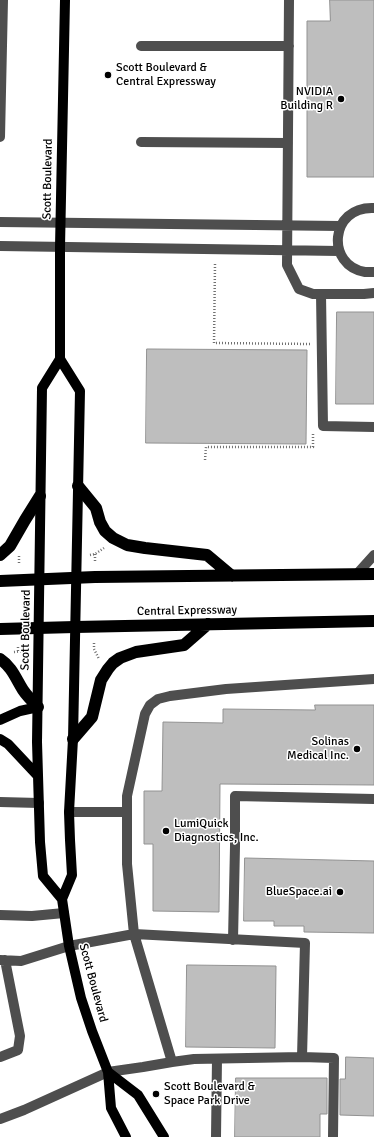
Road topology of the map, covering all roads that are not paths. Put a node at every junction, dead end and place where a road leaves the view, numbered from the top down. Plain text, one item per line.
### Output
1 (3, 0) edge
2 (65, 0) edge
3 (289, 0) edge
4 (141, 46) dead end
5 (289, 46) junction
6 (0, 137) edge
7 (141, 142) dead end
8 (288, 143) junction
9 (374, 208) edge
10 (0, 222) edge
11 (60, 222) junction
12 (287, 226) junction
13 (340, 226) junction
14 (0, 246) edge
15 (60, 247) junction
16 (287, 250) junction
17 (339, 251) junction
18 (374, 272) edge
19 (374, 293) edge
20 (321, 294) junction
21 (60, 359) junction
22 (374, 427) edge
23 (78, 486) junction
24 (40, 496) junction
25 (374, 554) edge
26 (0, 555) edge
27 (374, 574) edge
28 (356, 575) junction
29 (232, 576) junction
30 (76, 578) junction
31 (39, 579) junction
32 (0, 581) edge
33 (374, 621) edge
34 (208, 624) junction
35 (75, 627) junction
36 (38, 628) junction
37 (0, 629) edge
38 (0, 659) edge
39 (374, 678) edge
40 (38, 707) junction
41 (0, 720) edge
42 (0, 739) edge
43 (73, 739) junction
44 (38, 776) junction
45 (374, 799) edge
46 (0, 802) edge
47 (39, 803) junction
48 (69, 812) junction
49 (127, 812) junction
50 (62, 899) junction
51 (64, 913) junction
52 (0, 915) edge
53 (134, 934) junction
54 (233, 940) junction
55 (69, 946) junction
56 (2, 960) edge
57 (0, 1057) edge
58 (302, 1057) junction
59 (216, 1059) junction
60 (172, 1062) junction
61 (108, 1072) junction
62 (0, 1119) edge
63 (126, 1137) edge
64 (164, 1137) edge
65 (216, 1137) edge
66 (333, 1137) edge

1 - 6 street
2 - 11 main road, Scott Boulevard
3 - 5 street
4 - 5 street
5 - 8 street
7 - 8 street
8 - 12 street
9 - 13 street
10 - 11 street
11 - 12 street
11 - 15 main road, Scott Boulevard
12 - 13 street
12 - 16 street
13 - 17 street
14 - 15 street
15 - 16 street
15 - 21 main road, Scott Boulevard
16 - 17 street
16 - 20 street
17 - 18 street
19 - 20 street
20 - 22 street
21 - 23 main road
21 - 24 main road, Scott Boulevard
23 - 29 highway
23 - 30 main road
24 - 26 highway
24 - 31 main road, Scott Boulevard
25 - 28 street
27 - 28 highway
28 - 29 highway
29 - 30 highway
30 - 31 highway
30 - 35 main road
31 - 32 highway
31 - 36 main road, Scott Boulevard
33 - 34 highway, Central Expressway
34 - 35 highway, Central Expressway
34 - 43 highway
35 - 36 highway, Central Expressway
35 - 43 main road
36 - 37 highway, Central Expressway
36 - 40 main road, Scott Boulevard
38 - 40 highway
39 - 49 street
40 - 41 main road
40 - 44 main road, Scott Boulevard
42 - 44 main road
43 - 48 main road
44 - 47 main road, Scott Boulevard
45 - 54 street
46 - 47 street
47 - 50 main road, Scott Boulevard
48 - 49 street
48 - 50 main road
49 - 53 street
50 - 51 main road, Scott Boulevard
51 - 52 street
51 - 55 main road, Scott Boulevard
53 - 54 street
53 - 55 street
53 - 60 street
54 - 58 street
55 - 56 street
55 - 61 main road, Scott Boulevard
56 - 57 street
58 - 59 street
58 - 66 street
59 - 60 street
59 - 65 street
60 - 61 street
61 - 62 street
61 - 63 main road, Scott Boulevard
61 - 64 main road

